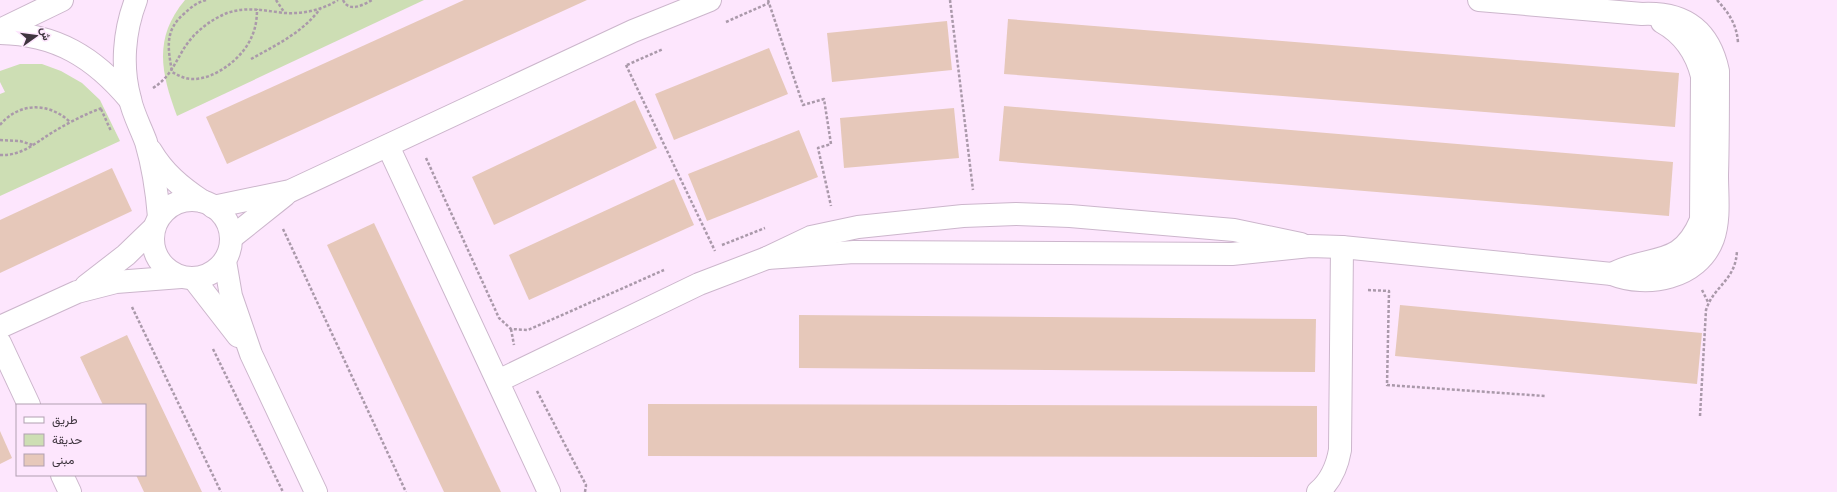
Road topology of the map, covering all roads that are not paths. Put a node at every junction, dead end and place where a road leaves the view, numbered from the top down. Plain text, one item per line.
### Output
1 (30, 0) edge
2 (62, 0) edge
3 (136, 0) edge
4 (710, 0) edge
5 (1479, 0) edge
6 (9, 25) edge
7 (0, 33) edge
8 (130, 100) junction
9 (146, 142) junction
10 (388, 146) junction
11 (290, 191) junction
12 (208, 204) junction
13 (156, 223) junction
14 (231, 238) junction
15 (1310, 246) junction
16 (1342, 247) junction
17 (767, 258) junction
18 (225, 261) junction
19 (187, 278) junction
20 (77, 292) junction
21 (0, 327) edge
22 (0, 343) edge
23 (251, 354) junction
24 (498, 382) junction
25 (29, 404) edge
26 (62, 476) edge
27 (70, 492) edge
28 (316, 492) edge
29 (549, 492) edge
30 (1318, 492) edge

1 - 6 street
2 - 6 street
3 - 8 street
4 - 10 street
5 - 16 street
7 - 8 street
8 - 9 street
9 - 12 street
9 - 13 street
10 - 11 street
10 - 24 street
11 - 12 street
11 - 14 street
12 - 13 street
12 - 14 street
13 - 19 street
13 - 20 street
14 - 18 street
15 - 16 street
15 - 17 street
15 - 17 street
16 - 30 street
17 - 24 street
18 - 19 street
18 - 23 street
19 - 20 street
19 - 23 street
20 - 21 street
22 - 25 street
23 - 28 street
24 - 29 street
26 - 27 street

